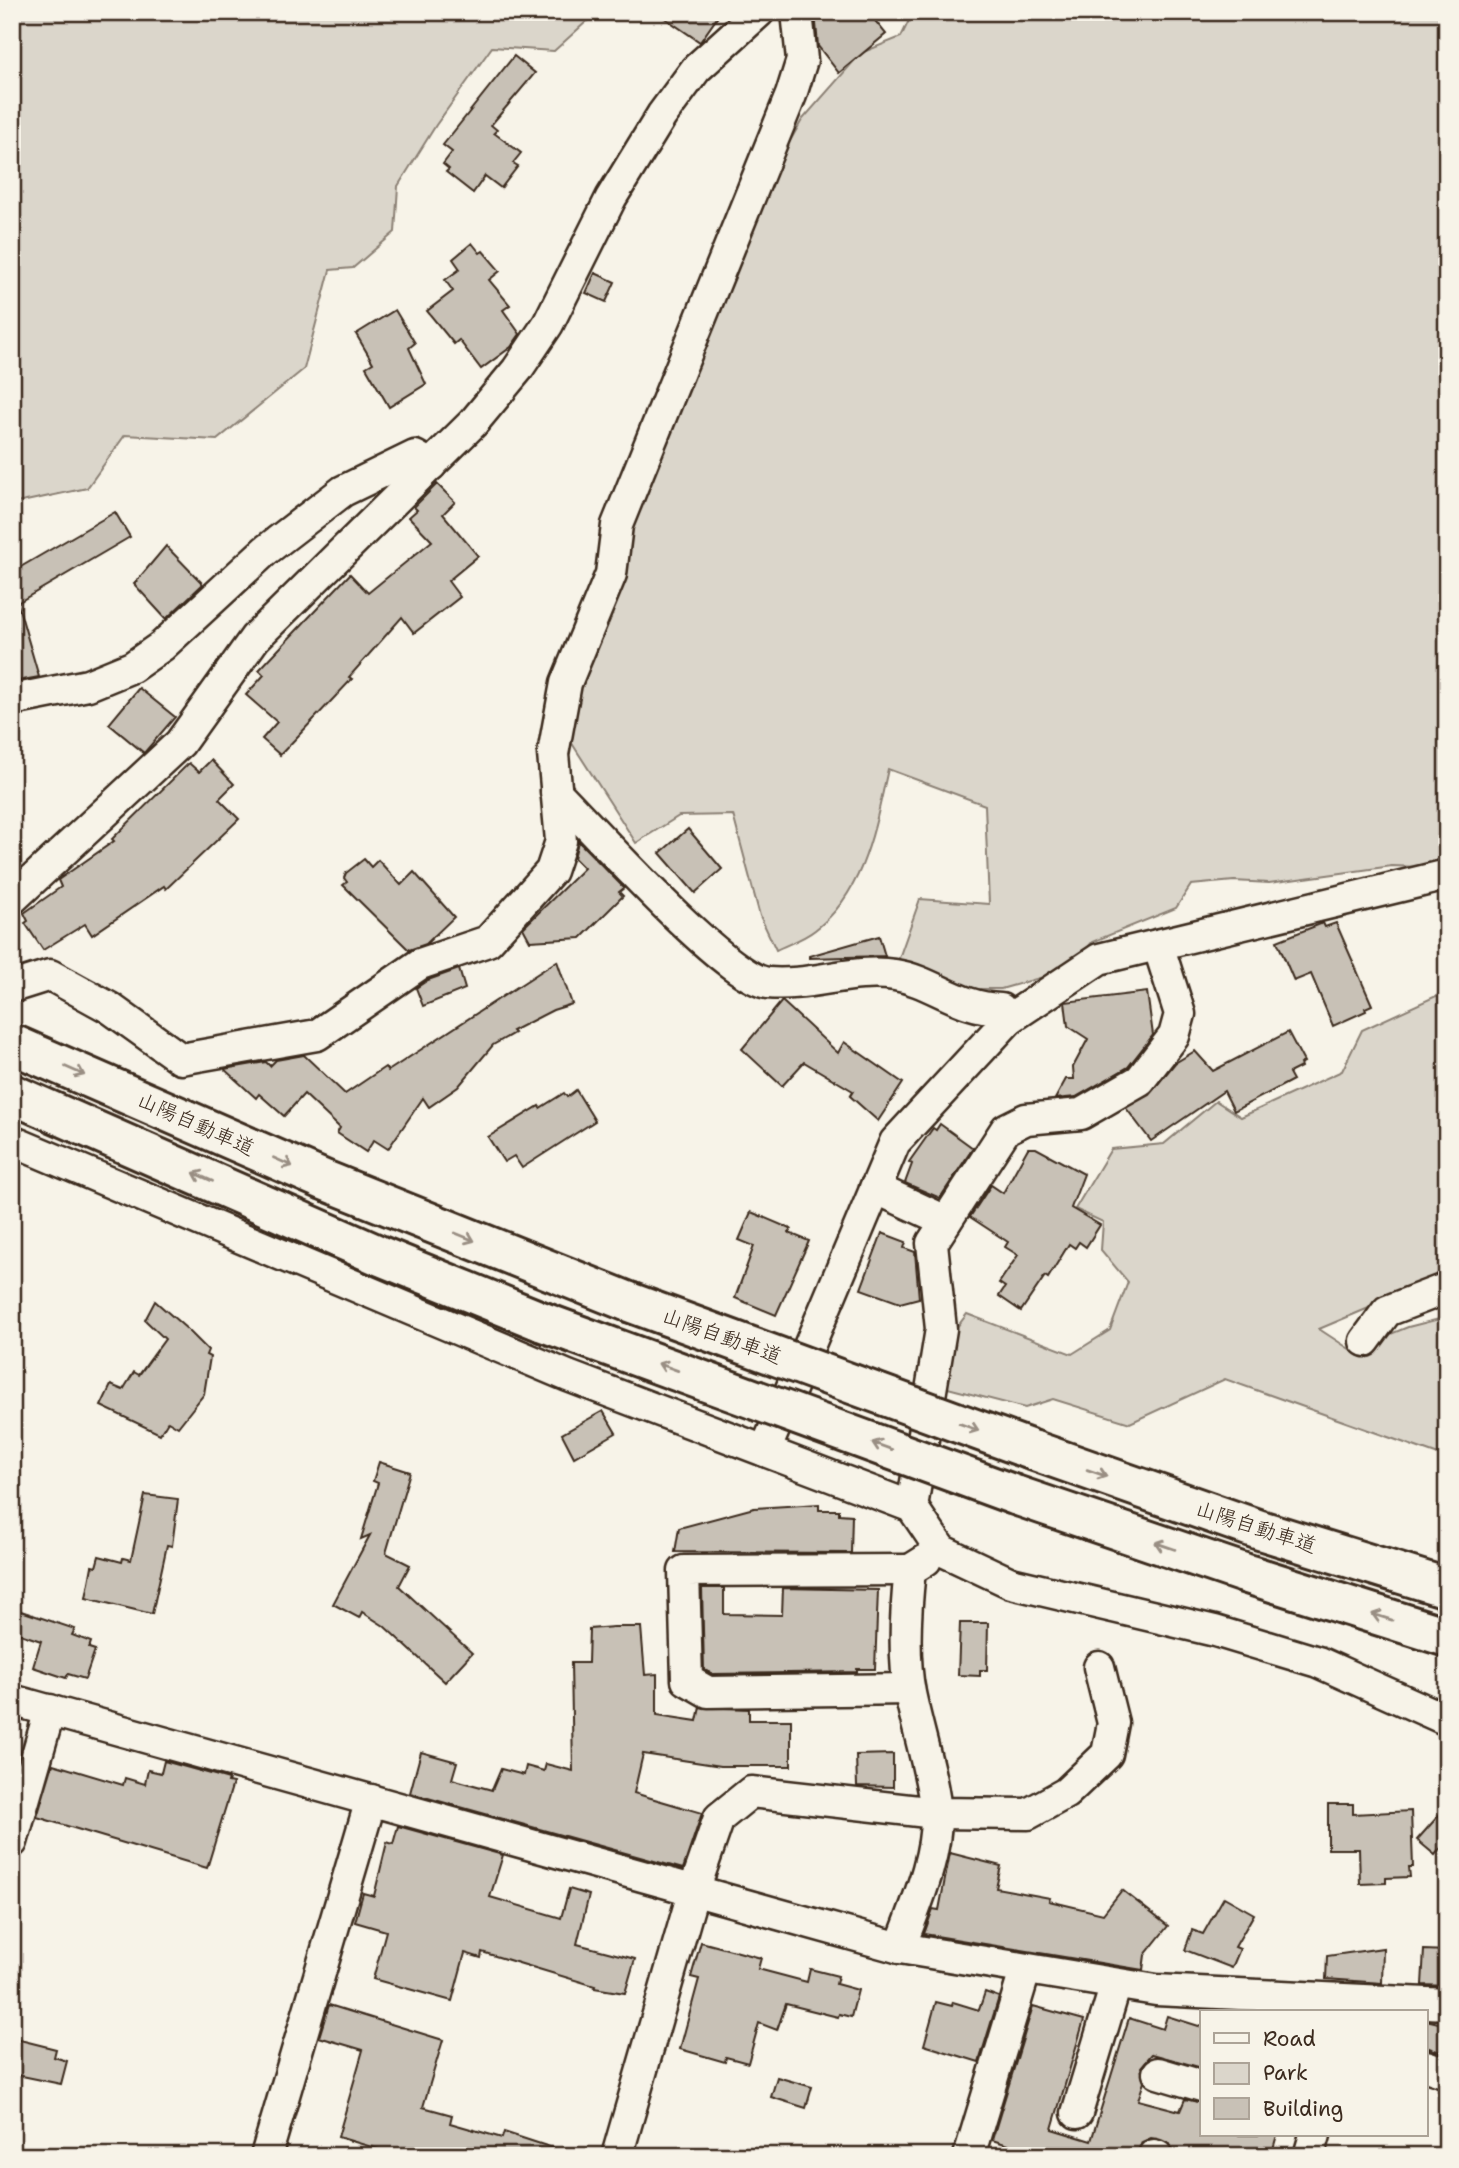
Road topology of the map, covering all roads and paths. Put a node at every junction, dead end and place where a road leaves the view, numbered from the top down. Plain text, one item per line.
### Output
1 (759, 12) edge
2 (797, 12) edge
3 (431, 465) junction
4 (12, 700) edge
5 (556, 792) junction
6 (1447, 875) edge
7 (12, 899) edge
8 (1158, 945) junction
9 (12, 988) edge
10 (1009, 1019) junction
11 (12, 1044) edge
12 (12, 1094) edge
13 (12, 1141) edge
14 (876, 1188) junction
15 (946, 1221) junction
16 (1447, 1288) edge
17 (1364, 1341) dead end
18 (765, 1451) junction
19 (912, 1507) junction
20 (941, 1550) junction
21 (910, 1570) junction
22 (1447, 1588) edge
23 (1447, 1637) edge
24 (1099, 1667) dead end
25 (909, 1689) junction
26 (12, 1700) edge
27 (50, 1710) junction
28 (1447, 1720) edge
29 (371, 1800) junction
30 (936, 1813) junction
31 (12, 1842) edge
32 (693, 1893) junction
33 (900, 1948) junction
34 (1025, 1971) junction
35 (1116, 1984) junction
36 (1447, 2004) edge
37 (1353, 2006) edge
38 (1428, 2067) edge
39 (1158, 2073) dead end
40 (1447, 2073) edge
41 (1200, 2084) edge
42 (1077, 2113) dead end
43 (1315, 2136) edge
44 (266, 2156) edge
45 (617, 2156) edge
46 (969, 2156) edge
47 (1309, 2156) edge

1 - 3 street
2 - 5 street
3 - 4 street
3 - 7 street
5 - 9 street
5 - 10 street
6 - 8 street
8 - 10 street
8 - 15 street
10 - 14 street
11 -> 22 highway, 山陽自動車道, bridge
23 -> 12 highway, bridge
13 - 18 street
14 - 15 street
14 - 18 street
15 - 19 street
16 - 17 street
18 - 19 street
19 - 20 street
20 - 21 street
20 - 28 street
21 - 25 street
21 - 25 street
24 - 30 street
25 - 30 street
26 - 27 street
27 - 29 street
27 - 31 street
29 - 32 street
29 - 44 street
30 - 32 street
30 - 33 street
32 - 33 street
32 - 45 street
33 - 34 street
34 - 35 street
34 - 46 street
35 - 37 street
35 - 42 street
36 - 37 street
38 - 40 street
39 - 41 street
43 - 47 street

